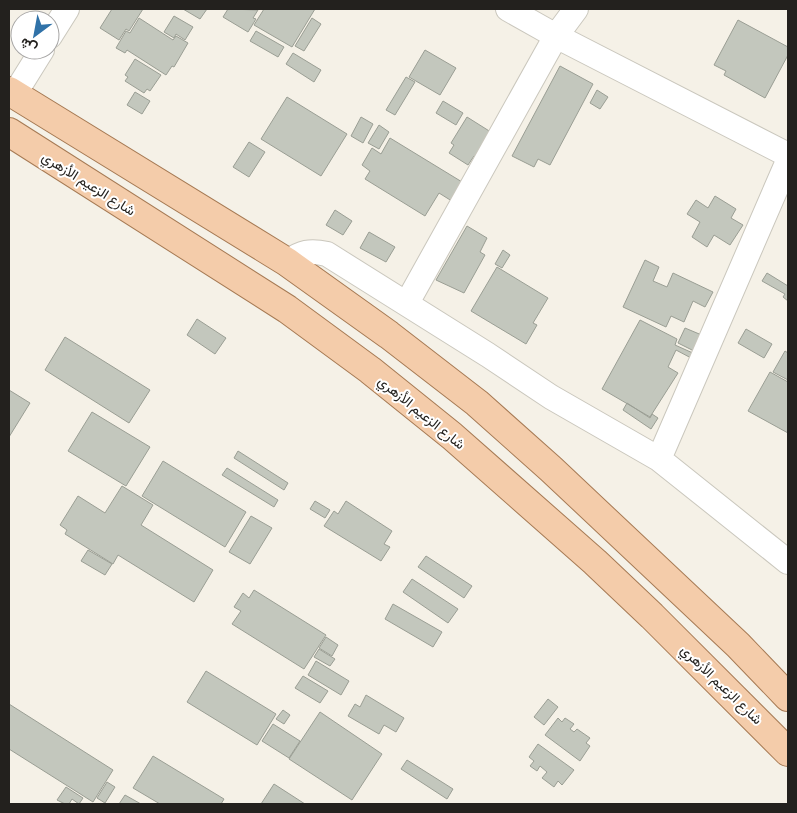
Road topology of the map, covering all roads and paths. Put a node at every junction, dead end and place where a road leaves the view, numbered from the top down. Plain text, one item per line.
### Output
1 (67, 9) edge
2 (508, 9) edge
3 (576, 9) edge
4 (60, 20) edge
5 (556, 36) junction
6 (35, 60) edge
7 (12, 93) edge
8 (9, 132) edge
9 (788, 155) edge
10 (788, 161) edge
11 (287, 262) junction
12 (407, 304) junction
13 (659, 459) junction
14 (788, 562) edge
15 (788, 697) edge
16 (788, 752) edge

1 - 4 street
2 - 5 street
3 - 5 street
5 - 9 street
5 - 12 street
6 - 7 street
7 - 11 main road
8 - 16 main road, شارع الزعيم الأزهري
10 - 13 street
11 - 12 street
11 - 15 main road
12 - 13 street
13 - 14 street

